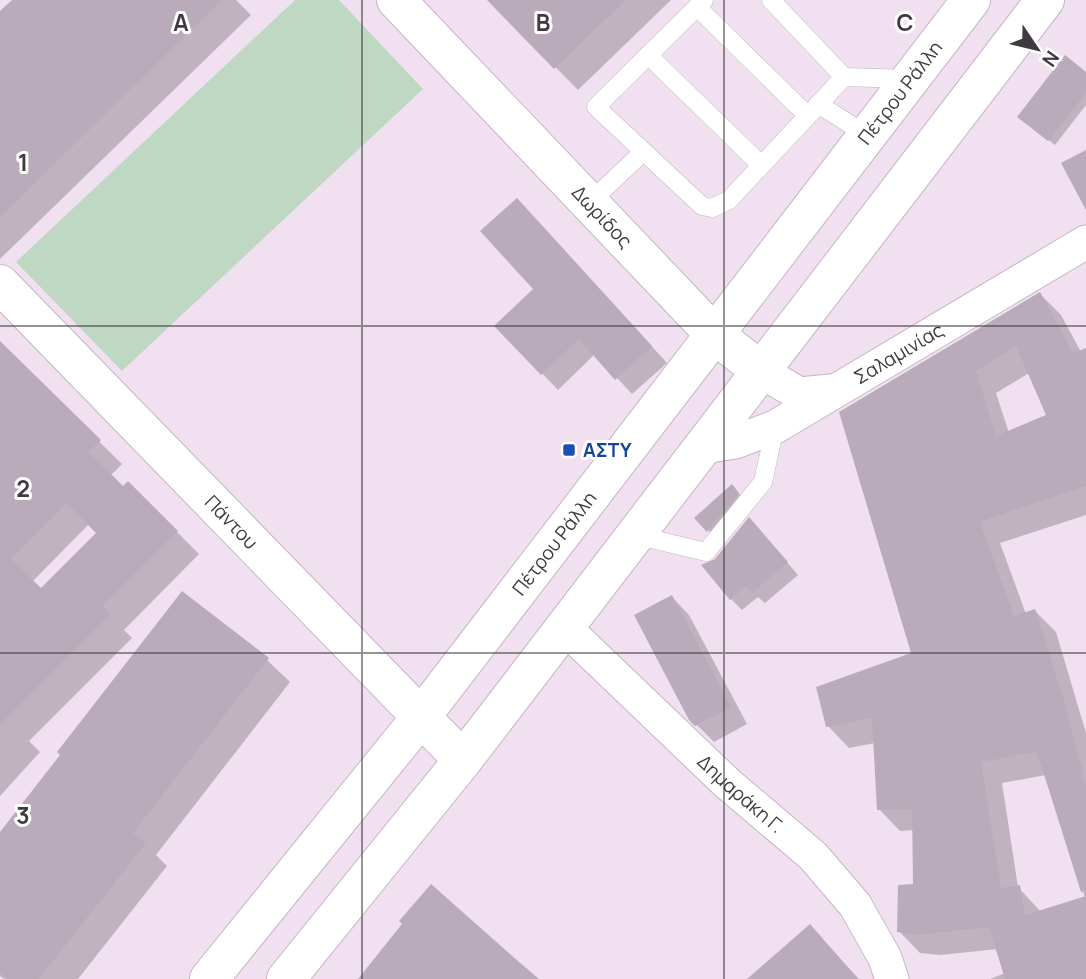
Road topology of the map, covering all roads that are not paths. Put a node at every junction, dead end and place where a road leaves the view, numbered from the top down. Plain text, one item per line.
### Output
1 (396, 0) edge
2 (771, 0) edge
3 (971, 0) edge
4 (1045, 0) edge
5 (700, 4) edge
6 (648, 55) junction
7 (844, 77) junction
8 (910, 79) junction
9 (813, 109) junction
10 (867, 135) junction
11 (643, 152) junction
12 (761, 165) junction
13 (589, 203) junction
14 (1086, 242) edge
15 (0, 284) edge
16 (714, 334) junction
17 (761, 371) junction
18 (831, 391) junction
19 (775, 427) junction
20 (703, 447) junction
21 (635, 535) junction
22 (564, 627) junction
23 (421, 717) junction
24 (463, 760) junction
25 (300, 973) edge
26 (209, 979) edge
27 (892, 979) edge

1 - 13 main road, Δωρίδος
2 - 7 lane
3 - 8 main road, Πέτρου Ράλλη
4 - 17 main road
5 - 6 lane
5 - 9 lane
6 - 11 lane
6 - 12 lane
7 - 8 lane
7 - 9 lane
8 - 10 main road, Πέτρου Ράλλη
9 - 10 lane
9 - 12 lane
10 - 16 main road, Πέτρου Ράλλη
11 - 12 lane
11 - 13 lane
13 - 16 main road, Δωρίδος
14 - 18 street, Σαλαμινίας
15 - 23 main road, Πάντου
16 - 17 main road, Δωρίδος
16 - 23 main road, Πέτρου Ράλλη
17 - 18 street, Δωρίδος
17 - 20 main road
18 - 19 street, Σαλαμινίας
19 - 20 street, Σαλαμινίας
19 - 21 lane
20 - 21 main road
21 - 22 main road
22 - 24 main road
22 - 27 street, Δημαράκη Γ.
23 - 24 main road, Πάντου
23 - 26 main road, Πέτρου Ράλλη
24 - 25 main road

